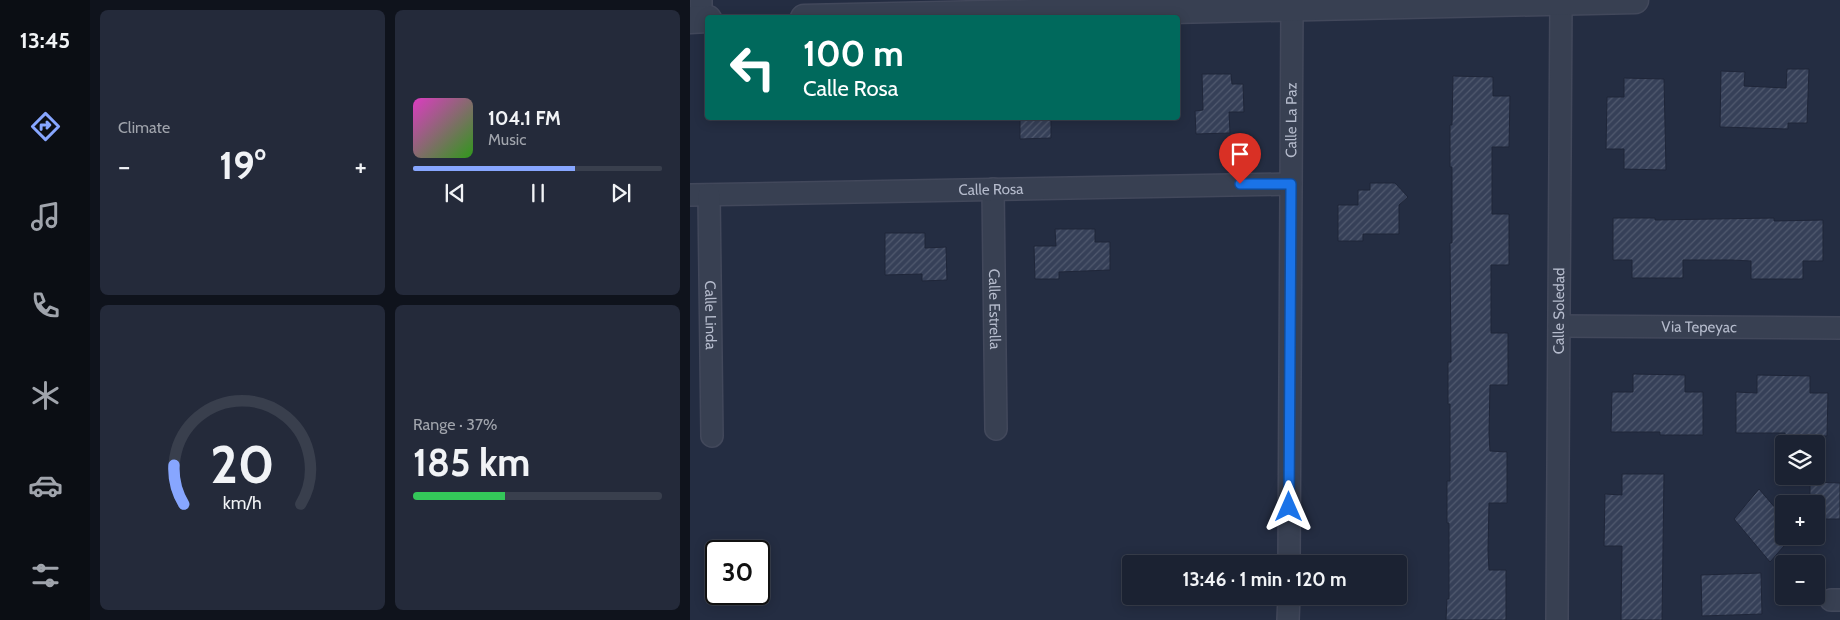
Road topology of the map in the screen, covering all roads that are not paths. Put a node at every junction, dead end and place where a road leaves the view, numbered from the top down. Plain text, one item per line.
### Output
1 (1635, 0) edge
2 (1561, 2) junction
3 (970, 7) edge
4 (1292, 7) junction
5 (849, 15) edge
6 (1291, 184) junction
7 (993, 189) junction
8 (699, 195) edge
9 (1559, 326) junction
10 (1840, 328) edge
11 (996, 429) dead end
12 (712, 436) dead end
13 (1289, 555) edge
14 (1288, 605) edge
15 (1288, 620) edge
16 (1557, 620) edge

1 - 2 street
2 - 4 street
2 - 9 street, Calle Soledad
3 - 4 street
3 - 5 street
4 - 6 street, Calle La Paz
6 - 7 street, Calle Rosa
6 - 13 street, Calle La Paz
7 - 8 street, Calle Rosa
7 - 11 street, Calle Estrella
8 - 12 street, Calle Linda
9 - 10 street, Via Tepeyac
9 - 16 street, Calle Soledad
14 - 15 street

